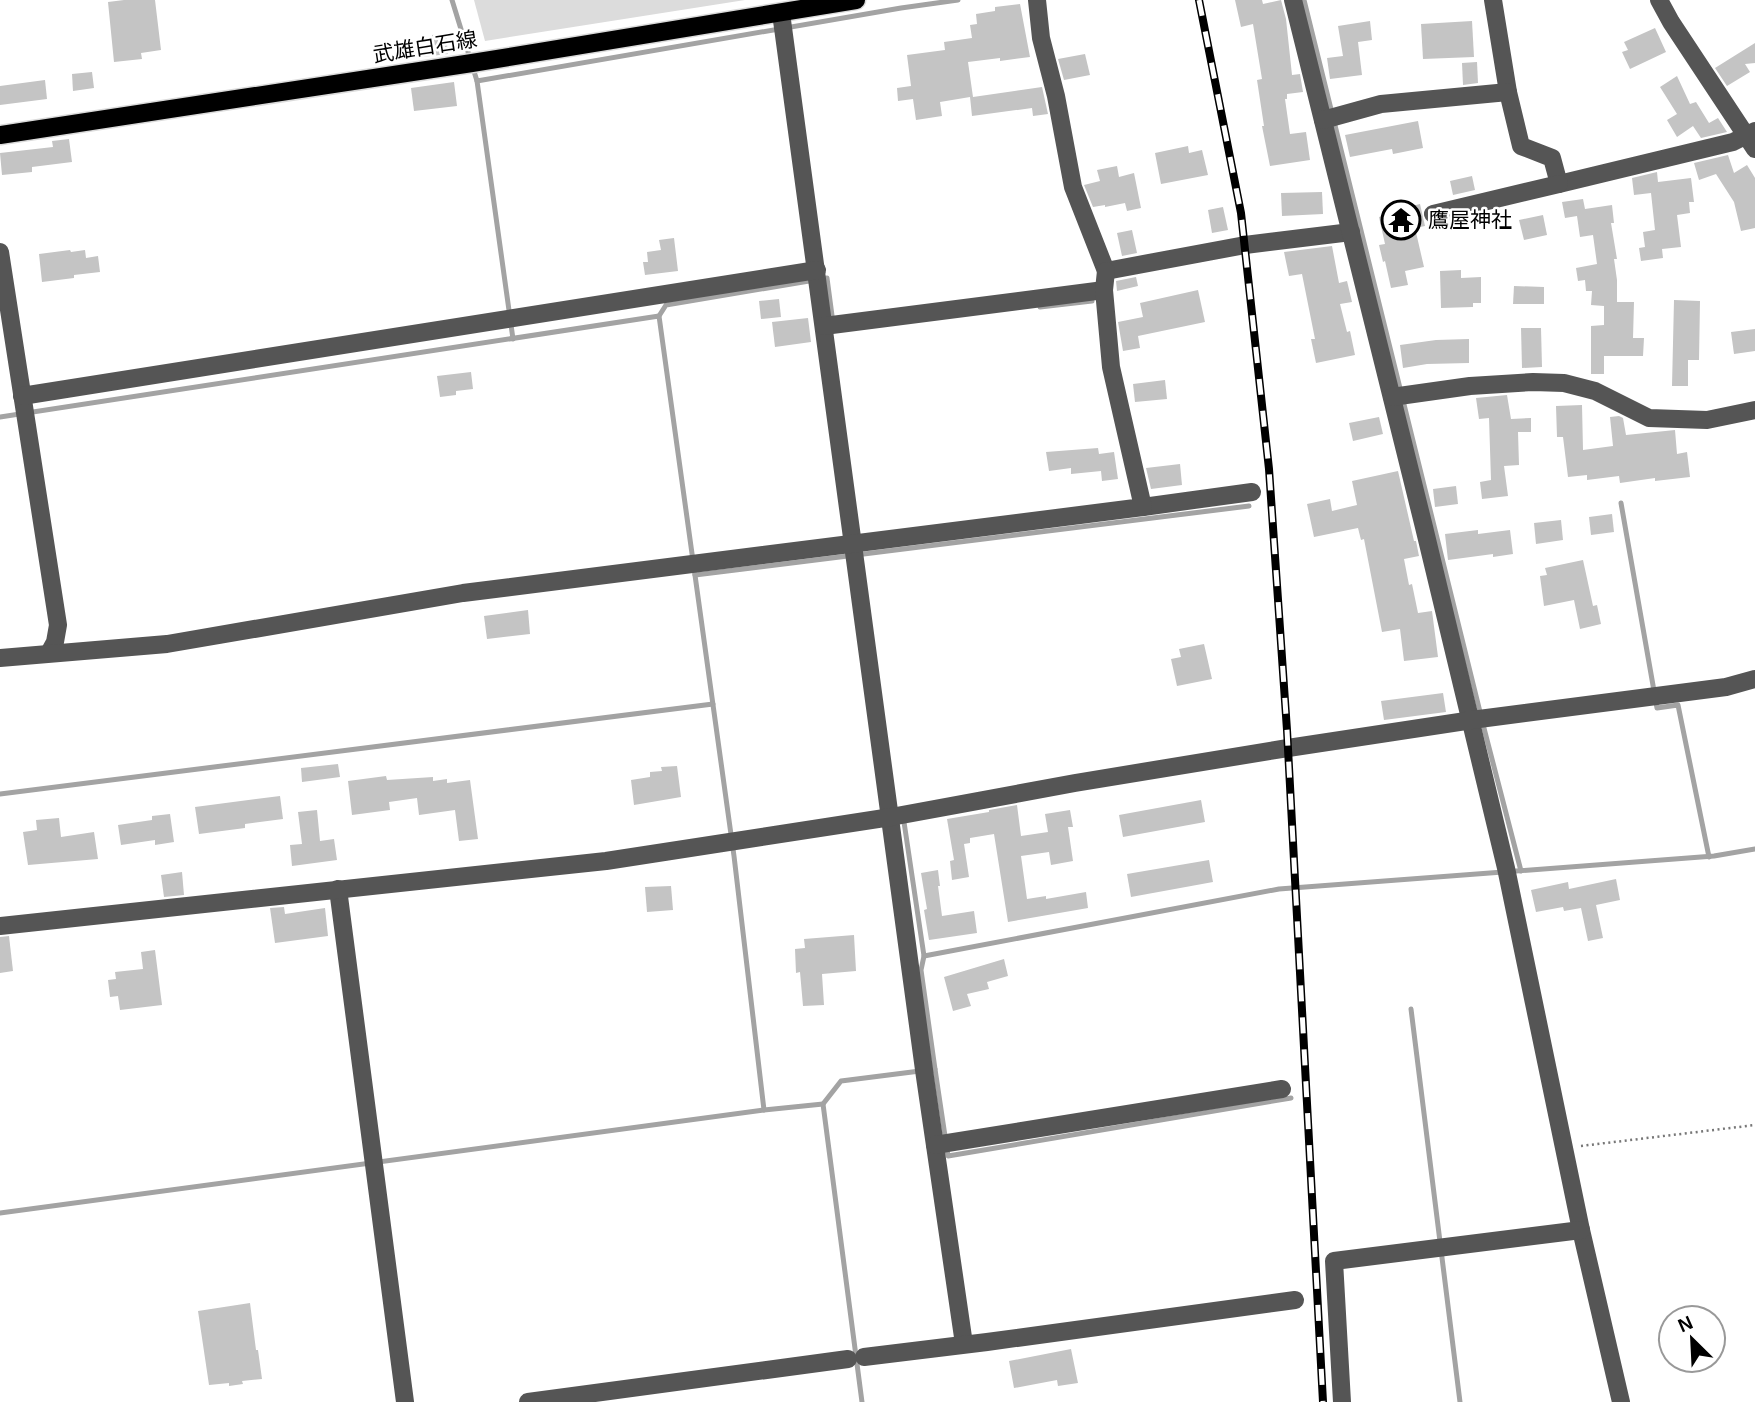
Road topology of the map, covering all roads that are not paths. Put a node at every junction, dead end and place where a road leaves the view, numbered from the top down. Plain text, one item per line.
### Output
1 (856, 0) edge
2 (1037, 0) edge
3 (1293, 0) edge
4 (1493, 0) edge
5 (1659, 0) edge
6 (782, 23) junction
7 (1508, 92) junction
8 (1329, 119) junction
9 (0, 135) edge
10 (1752, 139) edge
11 (1559, 184) junction
12 (1433, 214) dead end
13 (1351, 232) junction
14 (0, 252) edge
15 (1106, 271) junction
16 (817, 276) junction
17 (1104, 290) junction
18 (831, 325) junction
19 (1397, 396) junction
20 (24, 408) junction
21 (1755, 410) edge
22 (1252, 492) dead end
23 (1143, 506) junction
24 (855, 551) junction
25 (49, 653) junction
26 (0, 658) edge
27 (1755, 679) edge
28 (1478, 719) junction
29 (891, 817) junction
30 (338, 889) junction
31 (0, 926) edge
32 (1282, 1089) dead end
33 (943, 1144) junction
34 (1581, 1230) junction
35 (1295, 1300) dead end
36 (964, 1344) junction
37 (405, 1402) edge
38 (528, 1402) edge
39 (1342, 1402) edge
40 (1621, 1402) edge

1 - 6 main road, 武雄白石線
2 - 15 street
3 - 8 street
4 - 7 street
5 - 10 street
6 - 9 main road, 武雄白石線
6 - 16 street
7 - 8 street
7 - 11 street
8 - 13 street
10 - 11 street
11 - 12 street
13 - 15 street
13 - 19 street
14 - 20 street
15 - 17 street
16 - 18 street
16 - 20 street
17 - 18 street
17 - 23 street
18 - 24 street
19 - 21 street
19 - 28 street
20 - 25 street
22 - 23 street
23 - 24 street
24 - 25 street
24 - 29 street
25 - 26 street
27 - 28 street
28 - 29 street
28 - 34 street
29 - 30 street
29 - 33 street
30 - 31 street
30 - 37 street
32 - 33 street
33 - 36 street
34 - 39 street
34 - 40 street
35 - 36 street
36 - 38 street

